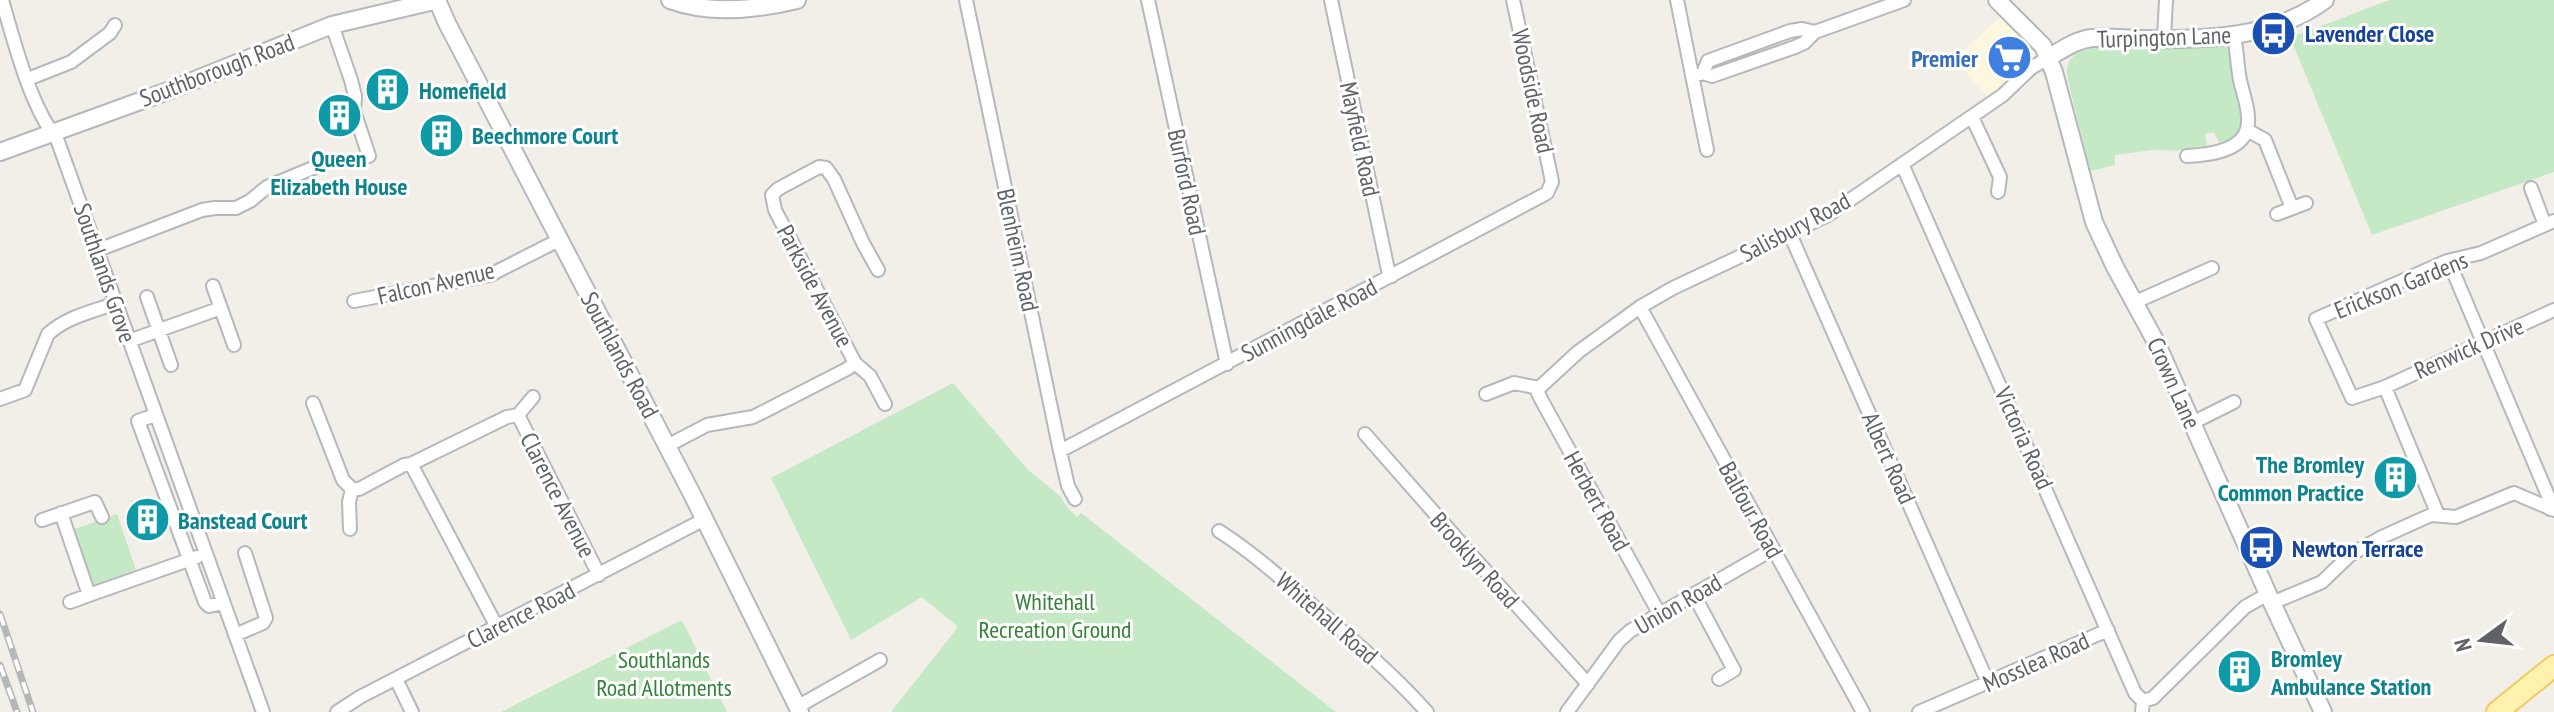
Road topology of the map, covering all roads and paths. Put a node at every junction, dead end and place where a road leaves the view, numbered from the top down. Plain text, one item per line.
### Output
1 (2, 0) edge
2 (437, 0) edge
3 (670, 0) edge
4 (797, 0) edge
5 (966, 0) edge
6 (1148, 0) edge
7 (1331, 0) edge
8 (1513, 0) edge
9 (1677, 0) edge
10 (1904, 0) edge
11 (1997, 0) edge
12 (2166, 0) edge
13 (2325, 0) edge
14 (742, 5) edge
15 (115, 25) dead end
16 (332, 25) junction
17 (2234, 36) junction
18 (2164, 39) junction
19 (2048, 58) junction
20 (1698, 74) junction
21 (28, 79) junction
22 (1972, 117) junction
23 (2247, 130) junction
24 (52, 133) junction
25 (1707, 150) dead end
26 (0, 152) edge
27 (369, 156) dead end
28 (2187, 156) dead end
29 (1902, 164) junction
30 (313, 168) dead end
31 (1552, 182) joint
32 (2531, 188) dead end
33 (1998, 192) dead end
34 (2306, 203) dead end
35 (2292, 208) junction
36 (2277, 214) dead end
37 (2550, 223) edge
38 (1790, 234) junction
39 (559, 240) junction
40 (98, 250) junction
41 (2212, 268) dead end
42 (878, 270) dead end
43 (1392, 276) junction
44 (2455, 276) dead end
45 (213, 286) dead end
46 (147, 297) dead end
47 (354, 301) dead end
48 (116, 303) junction
49 (2133, 303) junction
50 (1640, 307) junction
51 (221, 308) junction
52 (2554, 310) edge
53 (158, 330) junction
54 (129, 341) junction
55 (2483, 342) junction
56 (234, 345) dead end
57 (855, 363) junction
58 (1227, 364) junction
59 (171, 365) dead end
60 (2385, 387) junction
61 (1539, 388) junction
62 (1486, 394) dead end
63 (533, 397) dead end
64 (0, 399) edge
65 (2234, 402) dead end
66 (313, 403) dead end
67 (885, 404) dead end
68 (155, 415) junction
69 (518, 415) junction
70 (2192, 423) junction
71 (1365, 434) dead end
72 (667, 446) junction
73 (1060, 451) junction
74 (411, 464) junction
75 (352, 489) junction
76 (1075, 499) dead end
77 (2552, 510) edge
78 (61, 513) junction
79 (2438, 515) junction
80 (102, 517) dead end
81 (705, 519) junction
82 (42, 520) dead end
83 (350, 529) dead end
84 (1219, 531) dead end
85 (1773, 549) junction
86 (245, 553) dead end
87 (205, 554) junction
88 (189, 560) junction
89 (599, 575) junction
90 (89, 595) junction
91 (1694, 595) junction
92 (2270, 599) junction
93 (70, 602) dead end
94 (223, 603) junction
95 (1659, 613) junction
96 (497, 627) junction
97 (2108, 630) junction
98 (235, 635) junction
99 (880, 660) dead end
100 (2554, 666) edge
101 (396, 679) junction
102 (1719, 679) dead end
103 (1988, 683) junction
104 (1588, 684) junction
105 (2142, 706) edge
106 (798, 709) edge
107 (263, 712) edge
108 (337, 712) edge
109 (412, 712) edge
110 (1427, 712) edge
111 (1567, 712) edge
112 (1863, 712) edge
113 (1919, 712) edge
114 (2323, 712) edge
115 (2497, 712) edge

1 - 21 street, Southlands Grove
2 - 16 street, Southborough Road
2 - 39 street, Southlands Road
3 - 14 street
4 - 14 street
5 - 73 street, Blenheim Road
6 - 58 street, Burford Road
7 - 43 street, Mayfield Road
8 - 31 street, Woodside Road
9 - 20 street
10 - 20 street
11 - 19 street
12 - 18 street
13 - 17 street, Turpington Lane
15 - 21 street
16 - 24 street, Southborough Road
16 - 27 street
17 - 18 street, Turpington Lane
17 - 23 street
18 - 19 street, Turpington Lane
19 - 22 street, Salisbury Road
19 - 49 street, Crown Lane
20 - 25 street
21 - 24 street, Southlands Grove
22 - 29 street, Salisbury Road
22 - 33 street
23 - 28 street
23 - 35 street
24 - 26 street, Southborough Road
24 - 40 street, Southlands Grove
29 - 38 street, Salisbury Road
29 - 97 street, Victoria Road
30 - 40 street
31 - 43 street, Sunningdale Road
32 - 37 street
34 - 35 street
35 - 36 street
37 - 60 street, Erickson Gardens
38 - 50 street, Salisbury Road
38 - 103 street, Albert Road
39 - 47 street, Falcon Avenue
39 - 72 street, Southlands Road
40 - 48 street, Southlands Grove
41 - 49 street
42 - 57 street, Parkside Avenue
43 - 58 street, Sunningdale Road
44 - 55 street
45 - 51 street
46 - 53 street
48 - 54 street, Southlands Grove
48 - 64 street
49 - 70 street, Crown Lane
50 - 61 street, Salisbury Road
50 - 85 street, Balfour Road
51 - 53 street
51 - 56 street
52 - 55 street, Renwick Drive
53 - 54 street
53 - 59 street
54 - 68 street, Southlands Grove
55 - 60 street, Renwick Drive
55 - 77 street
57 - 67 street, Parkside Avenue
57 - 72 street, Parkside Avenue
58 - 73 street, Sunningdale Road
60 - 79 street
61 - 62 street
61 - 95 street, Herbert Road
63 - 69 street
65 - 70 street
66 - 75 street
68 - 87 street, Southlands Grove
68 - 88 street
69 - 74 street
69 - 89 street, Clarence Avenue
70 - 92 street, Crown Lane
71 - 104 street, Brooklyn Road
72 - 81 street, Southlands Road
73 - 76 street, Blenheim Road
74 - 75 street
74 - 96 street
75 - 83 street
77 - 79 street
78 - 80 street
78 - 82 street
78 - 90 street
79 - 92 street
81 - 89 street, Clarence Road
81 - 106 street, Southlands Road
84 - 110 street, Whitehall Road
85 - 91 street, Union Road
85 - 112 street, Balfour Road
86 - 98 street
87 - 88 street
87 - 94 street, Southlands Grove
88 - 90 street
88 - 94 street
89 - 96 street, Clarence Road
90 - 93 street
91 - 95 street, Union Road
91 - 102 street
92 - 105 street
92 - 114 street, Crown Lane
94 - 98 street, Southlands Grove
95 - 104 street, Union Road
96 - 101 street, Clarence Road
97 - 103 street, Mosslea Road
97 - 105 street, Victoria Road
98 - 107 street, Southlands Grove
99 - 106 street
100 - 115 main road
101 - 108 street, Clarence Road
101 - 109 street
103 - 113 street, Mosslea Road
104 - 111 street, Union Road

